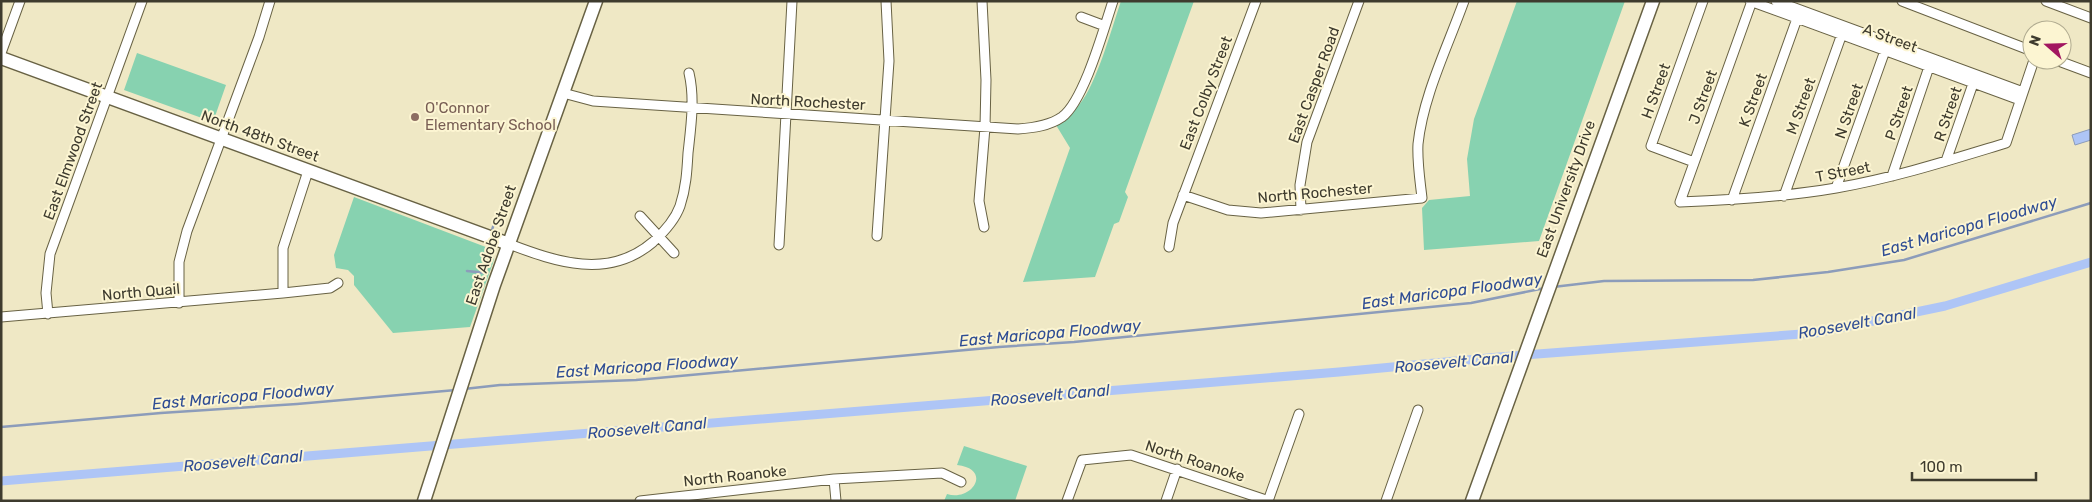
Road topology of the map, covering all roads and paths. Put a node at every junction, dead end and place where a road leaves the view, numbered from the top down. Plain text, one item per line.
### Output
1 (20, 1) edge
2 (142, 1) edge
3 (270, 1) edge
4 (596, 1) edge
5 (792, 1) edge
6 (886, 1) edge
7 (982, 1) edge
8 (1114, 1) edge
9 (1256, 1) edge
10 (1359, 1) edge
11 (1464, 1) edge
12 (1653, 1) edge
13 (1703, 1) edge
14 (1776, 1) edge
15 (1902, 1) edge
16 (2046, 1) edge
17 (1751, 2) edge
18 (1798, 14) junction
19 (1081, 17) dead end
20 (2091, 18) edge
21 (1104, 26) junction
22 (1843, 31) junction
23 (1886, 46) junction
24 (2022, 47) edge
25 (1, 53) edge
26 (1, 58) edge
27 (1930, 63) junction
28 (2072, 66) edge
29 (2031, 70) edge
30 (2090, 72) edge
31 (689, 73) dead end
32 (1975, 79) junction
33 (563, 93) junction
34 (2022, 96) junction
35 (107, 97) junction
36 (692, 109) junction
37 (787, 114) junction
38 (885, 120) junction
39 (985, 127) junction
40 (220, 138) junction
41 (1946, 161) junction
42 (1694, 162) junction
43 (308, 171) junction
44 (1892, 176) junction
45 (1836, 188) junction
46 (1183, 195) junction
47 (1784, 196) junction
48 (1732, 200) junction
49 (1680, 202) joint
50 (1301, 210) junction
51 (640, 216) dead end
52 (984, 227) dead end
53 (659, 236) junction
54 (876, 236) dead end
55 (508, 244) junction
56 (779, 245) dead end
57 (1169, 247) dead end
58 (674, 253) dead end
59 (338, 283) dead end
60 (283, 293) junction
61 (179, 303) junction
62 (48, 314) junction
63 (1, 318) edge
64 (1418, 410) dead end
65 (1299, 414) dead end
66 (1177, 469) junction
67 (834, 479) junction
68 (961, 482) dead end
69 (721, 491) junction
70 (424, 501) edge
71 (640, 501) edge
72 (721, 501) edge
73 (836, 501) edge
74 (1067, 501) edge
75 (1166, 501) edge
76 (1268, 501) edge
77 (1386, 501) edge
78 (1472, 501) edge

1 - 25 street
2 - 35 street, East Elmwood Street
3 - 40 street
4 - 33 street, East Adobe Street
5 - 37 street
6 - 38 street
7 - 39 street
8 - 21 street
9 - 46 street, East Colby Street
10 - 50 street, East Casper Road
11 - 50 street, North Rochester
12 - 78 street, East University Drive
13 - 42 street, H Street
14 - 18 street, A Street
15 - 24 street
16 - 20 street
17 - 18 street, A Street
17 - 42 street, J Street
18 - 22 street, A Street
18 - 48 street, K Street
19 - 21 street
21 - 39 street, North Rochester
22 - 23 street, A Street
22 - 47 street, M Street
23 - 27 street, A Street
23 - 45 street, N Street
26 - 35 street, North 48th Street
27 - 32 street, A Street
27 - 44 street, P Street
28 - 30 street
29 - 34 street
31 - 36 street
32 - 34 street, A Street
32 - 41 street, R Street
33 - 36 street, North Rochester
33 - 55 street, East Adobe Street
34 - 41 street, T Street
35 - 40 street, North 48th Street
35 - 62 street, East Elmwood Street
36 - 37 street, North Rochester
36 - 53 street
37 - 38 street, North Rochester
37 - 56 street
38 - 39 street, North Rochester
38 - 54 street
39 - 52 street
40 - 43 street, North 48th Street
40 - 61 street
41 - 44 street, T Street
42 - 49 street, J Street
43 - 55 street, North 48th Street
43 - 60 street
44 - 45 street, T Street
45 - 47 street, T Street
46 - 50 street, North Rochester
46 - 57 street, East Colby Street
47 - 48 street, T Street
48 - 49 street, T Street
51 - 53 street
53 - 55 street
53 - 58 street
55 - 70 street, East Adobe Street
59 - 60 street, North Quail
60 - 61 street, North Quail
61 - 62 street, North Quail
62 - 63 street, North Quail
64 - 77 street
65 - 76 street
66 - 74 street, North Roanoke
66 - 75 street
66 - 76 street, North Roanoke
67 - 68 street, North Roanoke
67 - 69 street, North Roanoke
67 - 73 street
69 - 71 street, North Roanoke
69 - 72 street

